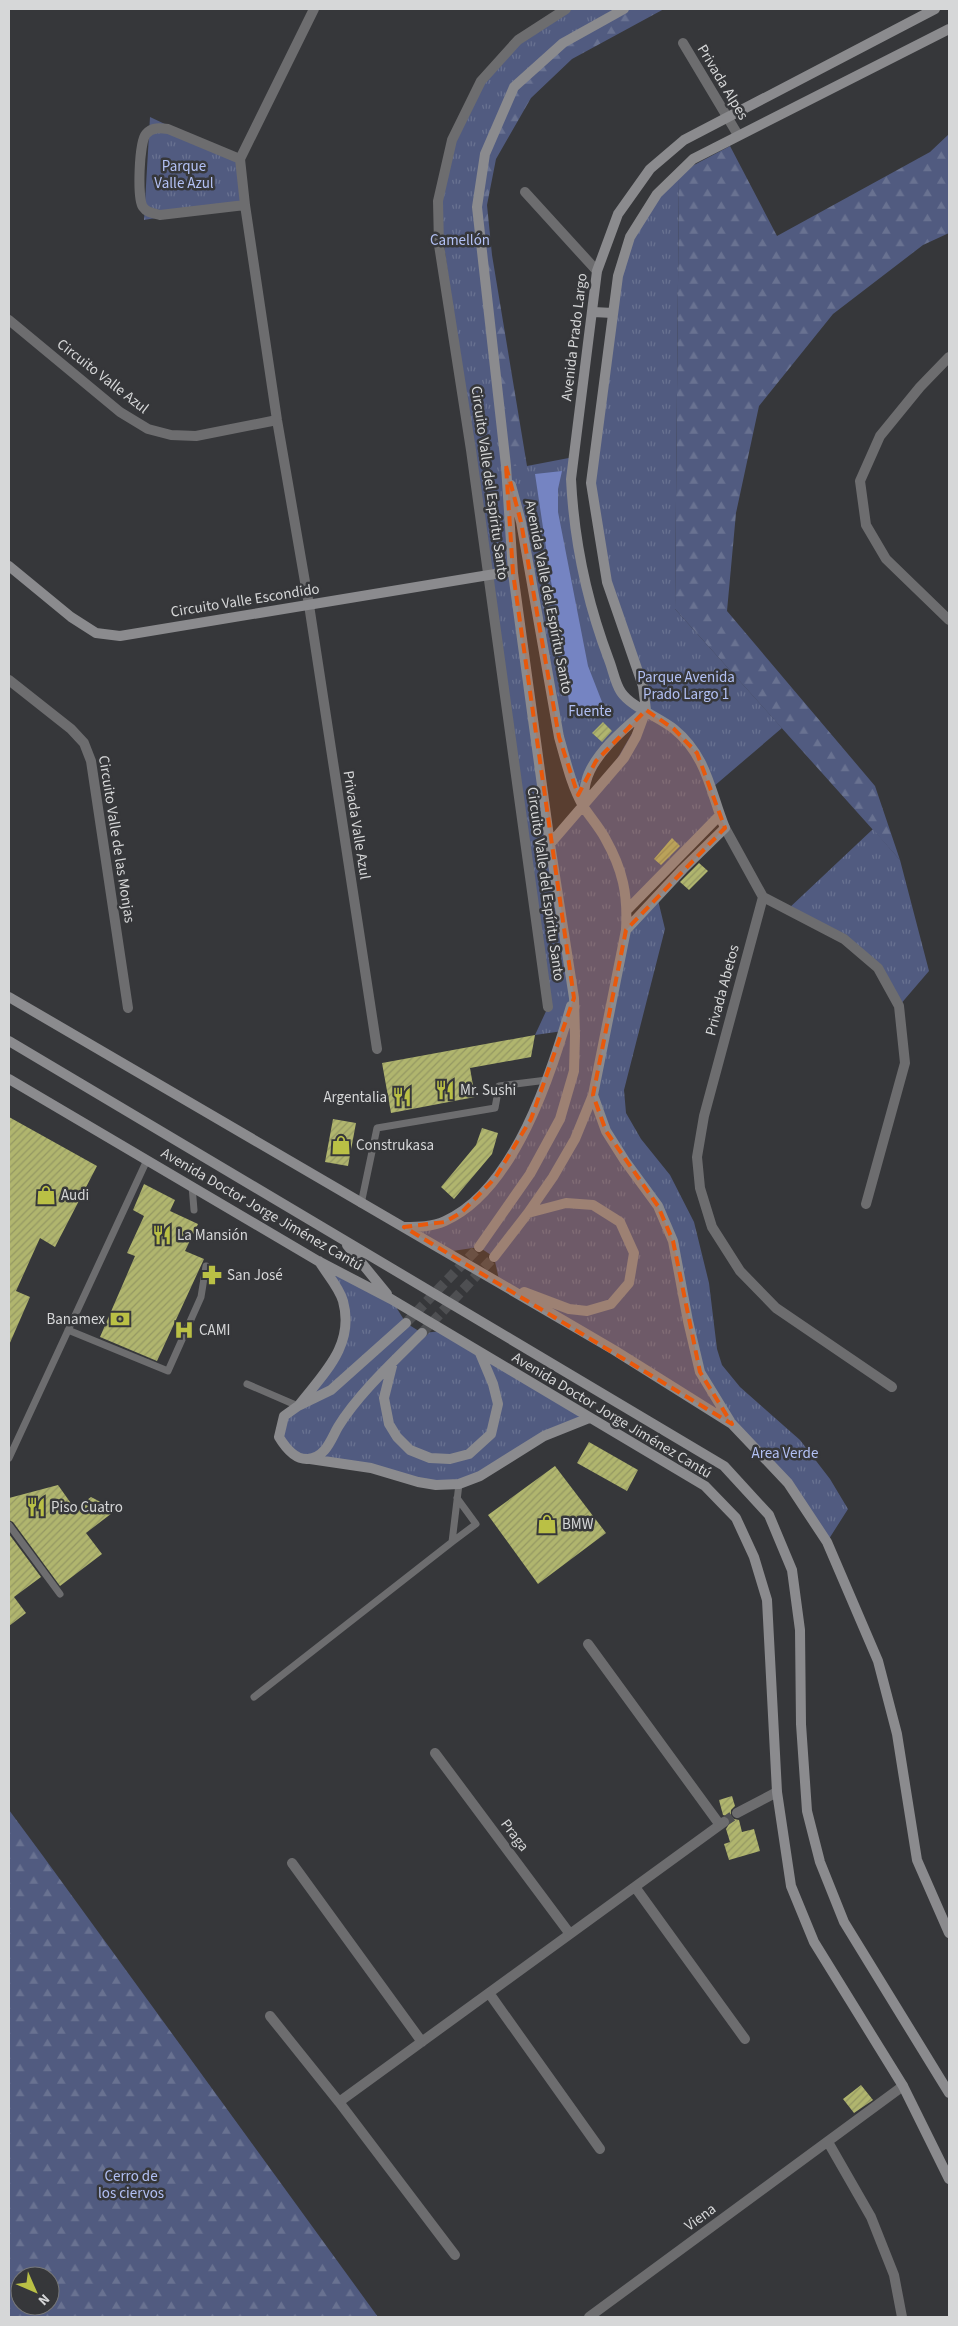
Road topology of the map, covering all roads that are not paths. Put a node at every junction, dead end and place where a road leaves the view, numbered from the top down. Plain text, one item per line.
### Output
1 (314, 9) edge
2 (566, 9) edge
3 (624, 9) edge
4 (935, 9) edge
5 (949, 29) edge
6 (683, 43) dead end
7 (727, 116) junction
8 (738, 135) junction
9 (240, 159) junction
10 (525, 192) dead end
11 (245, 205) junction
12 (597, 272) junction
13 (593, 312) junction
14 (613, 313) junction
15 (9, 320) edge
16 (949, 357) edge
17 (277, 420) junction
18 (506, 466) junction
19 (9, 566) edge
20 (510, 572) junction
21 (488, 575) junction
22 (309, 605) junction
23 (949, 620) edge
24 (9, 680) edge
25 (646, 710) junction
26 (583, 806) junction
27 (720, 815) junction
28 (725, 828) junction
29 (550, 844) junction
30 (763, 897) junction
31 (627, 910) junction
32 (626, 930) junction
33 (9, 997) edge
34 (574, 998) junction
35 (128, 1008) dead end
36 (548, 1008) dead end
37 (9, 1041) edge
38 (376, 1049) dead end
39 (9, 1079) edge
40 (548, 1080) junction
41 (593, 1094) junction
42 (147, 1160) junction
43 (192, 1186) junction
44 (361, 1204) junction
45 (866, 1204) dead end
46 (194, 1210) dead end
47 (528, 1213) junction
48 (404, 1227) junction
49 (342, 1239) junction
50 (479, 1247) tunnel mouth
51 (494, 1257) tunnel mouth
52 (318, 1261) junction
53 (206, 1266) dead end
54 (500, 1284) junction
55 (391, 1299) junction
56 (406, 1324) tunnel mouth
57 (68, 1330) junction
58 (422, 1333) tunnel mouth
59 (480, 1353) junction
60 (392, 1363) junction
61 (247, 1384) dead end
62 (892, 1386) dead end
63 (298, 1406) junction
64 (589, 1418) junction
65 (732, 1424) junction
66 (9, 1458) edge
67 (309, 1459) junction
68 (458, 1484) junction
69 (457, 1498) junction
70 (9, 1525) edge
71 (452, 1542) junction
72 (60, 1594) dead end
73 (588, 1644) dead end
74 (254, 1697) dead end
75 (436, 1753) dead end
76 (777, 1792) junction
77 (737, 1813) tunnel mouth
78 (292, 1863) dead end
79 (634, 1887) junction
80 (949, 1933) edge
81 (570, 1934) junction
82 (489, 1993) junction
83 (270, 2016) dead end
84 (746, 2039) dead end
85 (422, 2042) junction
86 (903, 2086) junction
87 (949, 2093) edge
88 (339, 2102) junction
89 (828, 2142) junction
90 (600, 2149) dead end
91 (949, 2179) edge
92 (455, 2256) dead end
93 (589, 2317) edge
94 (902, 2317) edge

1 - 9 street
2 - 21 street, Circuito Valle del Espíritu Santo
3 - 18 main road, Avenida Valle del Espíritu Santo
4 - 7 main road, Avenida Prado Largo
5 - 8 main road
6 - 7 street, Privada Alpes
7 - 8 street, Privada Alpes
7 - 12 main road, Avenida Prado Largo
8 - 14 main road
9 - 11 street
9 - 11 street
10 - 12 street
11 - 17 street
12 - 13 main road, Avenida Prado Largo
13 - 14 main road
13 - 25 main road, Avenida Prado Largo
14 - 25 main road
15 - 17 street, Circuito Valle Azul
16 - 23 street
17 - 22 street
18 - 20 main road, Avenida Valle del Espíritu Santo
18 - 26 main road, Avenida Valle del Espíritu Santo
19 - 22 main road, Circuito Valle Escondido
20 - 21 main road, Circuito Valle Escondido
20 - 29 main road, Avenida Valle del Espíritu Santo
21 - 22 main road, Circuito Valle Escondido
21 - 36 street, Circuito Valle del Espíritu Santo
22 - 38 street, Privada Valle Azul
24 - 35 street, Circuito Valle de las Monjas
25 - 26 main road
25 - 26 main road
25 - 27 main road, Avenida Prado Largo
26 - 29 main road
26 - 31 main road, Avenida Valle del Espíritu Santo
27 - 28 main road, Avenida Prado Largo
27 - 31 main road
28 - 30 street, Avenida Prado Largo
28 - 32 main road
29 - 34 main road, Avenida Valle del Espíritu Santo
30 - 45 street
30 - 62 street, Privada Abetos
31 - 32 main road, Avenida Valle del Espíritu Santo
32 - 41 main road, Avenida Valle del Espíritu Santo
33 - 44 main road
34 - 40 main road
34 - 50 main road, Avenida Valle del Espíritu Santo
37 - 49 main road, Avenida Doctor Jorge Jiménez Cantú
39 - 42 main road, Avenida Doctor Jorge Jiménez Cantú
40 - 44 lane
40 - 48 main road
41 - 47 main road, Avenida Valle del Espíritu Santo
41 - 65 main road
42 - 43 main road, Avenida Doctor Jorge Jiménez Cantú
42 - 57 lane
43 - 46 lane
43 - 52 main road, Avenida Doctor Jorge Jiménez Cantú
44 - 48 main road
47 - 51 main road, Avenida Valle del Espíritu Santo
47 - 54 main road
48 - 54 main road
49 - 55 main road
49 - 87 main road, Avenida Doctor Jorge Jiménez Cantú
52 - 55 main road, Avenida Doctor Jorge Jiménez Cantú
52 - 63 main road
53 - 57 lane
54 - 65 main road
55 - 59 main road, Avenida Doctor Jorge Jiménez Cantú
56 - 63 main road
57 - 66 lane
58 - 60 main road
59 - 60 main road
59 - 64 main road, Avenida Doctor Jorge Jiménez Cantú
60 - 67 main road
61 - 63 lane
63 - 67 main road
64 - 68 main road
64 - 76 main road, Avenida Doctor Jorge Jiménez Cantú
65 - 80 main road
67 - 68 main road
68 - 69 lane
69 - 71 lane
69 - 71 lane
70 - 72 lane
71 - 74 lane
73 - 79 street
75 - 81 street, Praga
76 - 77 street
76 - 86 main road, Avenida Doctor Jorge Jiménez Cantú
78 - 85 street
79 - 81 street
79 - 84 street
81 - 82 street
82 - 85 street
82 - 90 street
83 - 88 street
85 - 88 street
86 - 89 street, Viena
86 - 91 main road, Avenida Doctor Jorge Jiménez Cantú
88 - 92 street
89 - 93 street, Viena
89 - 94 street

